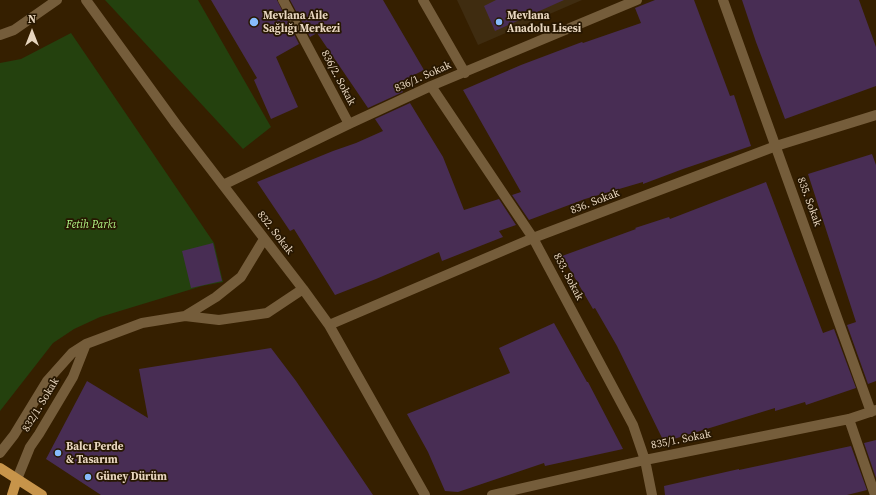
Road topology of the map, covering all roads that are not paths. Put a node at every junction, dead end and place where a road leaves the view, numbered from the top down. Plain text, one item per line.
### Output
1 (57, 0) edge
2 (86, 0) edge
3 (283, 0) edge
4 (423, 0) edge
5 (637, 0) edge
6 (723, 0) edge
7 (0, 35) edge
8 (465, 73) junction
9 (431, 86) junction
10 (876, 115) edge
11 (349, 124) junction
12 (776, 146) junction
13 (223, 186) junction
14 (533, 238) junction
15 (264, 239) junction
16 (303, 289) junction
17 (186, 316) junction
18 (328, 325) junction
19 (86, 344) junction
20 (874, 411) edge
21 (849, 419) junction
22 (0, 453) edge
23 (644, 460) junction
24 (0, 468) edge
25 (17, 479) junction
26 (12, 495) edge
27 (42, 495) edge
28 (424, 495) edge
29 (492, 495) edge
30 (652, 495) edge
31 (875, 495) edge

1 - 7 street
2 - 13 street, 832. Sokak
3 - 11 street, 836/2. Sokak
4 - 8 street
5 - 8 street, 836/1. Sokak
6 - 12 street, 835. Sokak
8 - 9 street, 836/1. Sokak
9 - 11 street, 836/1. Sokak
9 - 14 street, 833. Sokak
10 - 12 street, 836. Sokak
11 - 13 street, 836/1. Sokak
12 - 14 street, 836. Sokak
12 - 20 street, 835. Sokak
13 - 15 street, 832. Sokak
14 - 18 street, 836. Sokak
14 - 23 street, 833. Sokak
15 - 16 street, 832. Sokak
15 - 17 street, 832/1. Sokak
16 - 17 street, 832/1. Sokak
16 - 18 street, 832. Sokak
17 - 19 street, 832/1. Sokak
18 - 28 street, 832. Sokak
19 - 22 street, 832/1. Sokak
19 - 25 street, 832/1. Sokak
20 - 21 street, 835/1. Sokak
21 - 23 street, 835/1. Sokak
21 - 31 street
23 - 29 street, 835/1. Sokak
23 - 30 street, 833. Sokak
24 - 25 main road
25 - 26 main road
25 - 27 main road

